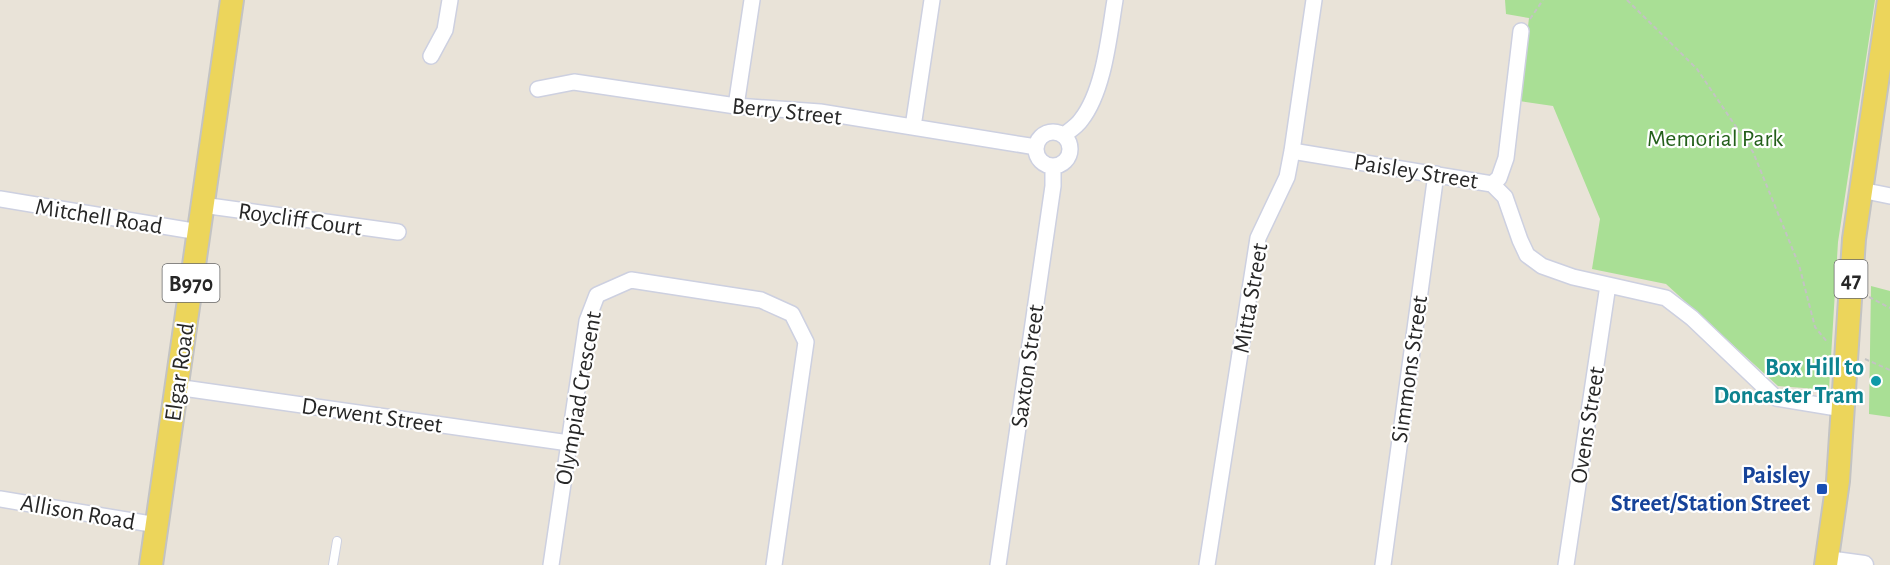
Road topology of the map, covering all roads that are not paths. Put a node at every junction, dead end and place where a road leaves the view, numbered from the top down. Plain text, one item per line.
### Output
1 (232, 0) edge
2 (450, 0) edge
3 (752, 0) edge
4 (932, 0) edge
5 (1115, 0) edge
6 (1314, 0) edge
7 (1889, 0) edge
8 (1521, 31) road end
9 (430, 56) dead end
10 (538, 89) dead end
11 (736, 106) junction
12 (914, 127) junction
13 (1064, 135) junction
14 (1036, 147) junction
15 (1292, 151) junction
16 (1053, 166) junction
17 (1436, 174) junction
18 (1492, 184) junction
19 (1861, 190) junction
20 (1890, 196) edge
21 (0, 199) edge
22 (202, 206) junction
23 (199, 232) junction
24 (398, 232) dead end
25 (1608, 285) junction
26 (176, 387) junction
27 (1843, 409) junction
28 (569, 443) junction
29 (0, 499) edge
30 (157, 525) junction
31 (337, 541) dead end
32 (1827, 563) edge
33 (151, 565) edge
34 (333, 565) edge
35 (551, 565) edge
36 (774, 565) edge
37 (998, 565) edge
38 (1207, 565) edge
39 (1383, 565) edge
40 (1566, 565) edge
41 (1864, 565) edge

1 - 22 main road, Elgar Road / B970
2 - 9 street
3 - 11 street
4 - 12 street
5 - 13 street
6 - 15 street, Mitta Street
7 - 19 main road, 47
8 - 18 street
10 - 11 street, Berry Street
11 - 12 street, Berry Street
12 - 14 street, Berry Street
13 - 14 street
13 - 16 street
14 - 16 street
15 - 17 street, Paisley Street
15 - 38 street, Mitta Street
16 - 37 street, Saxton Street
17 - 18 street, Paisley Street
17 - 39 street, Simmons Street
18 - 25 street, Paisley Street
19 - 20 street
19 - 27 main road, 47
21 - 23 street, Mitchell Road
22 - 23 main road, Elgar Road / B970
22 - 24 street, Roycliff Court
23 - 26 main road, Elgar Road / B970
25 - 27 street, Paisley Street
25 - 40 street, Ovens Street
26 - 28 street, Derwent Street
26 - 30 main road, Elgar Road / B970
27 - 32 main road, 47
28 - 35 street, Olympiad Crescent
28 - 36 street, Olympiad Crescent
29 - 30 street, Allison Road
30 - 33 main road, Elgar Road / B970
31 - 34 lane
32 - 41 street

